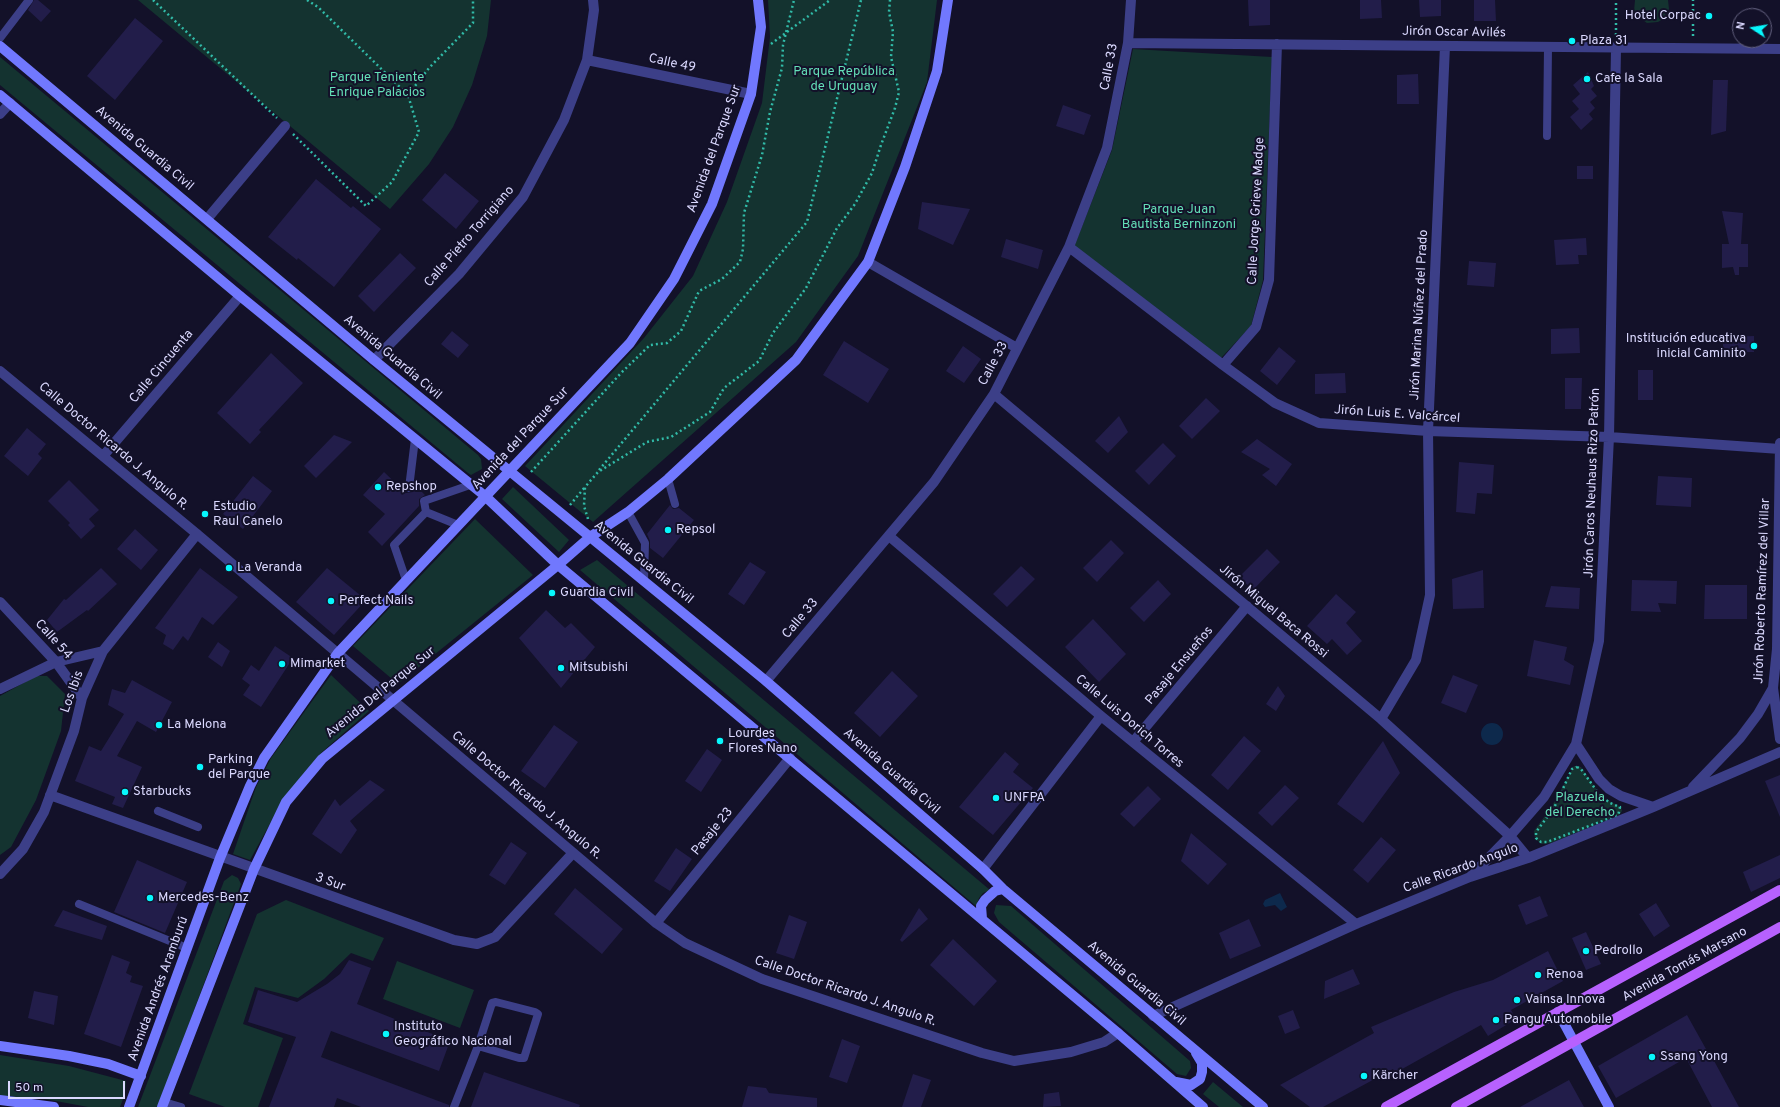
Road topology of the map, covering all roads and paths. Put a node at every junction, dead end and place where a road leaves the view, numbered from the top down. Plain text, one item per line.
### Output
1 (29, 0) edge
2 (153, 0) edge
3 (307, 0) edge
4 (473, 0) edge
5 (593, 0) edge
6 (758, 0) edge
7 (830, 0) edge
8 (860, 0) edge
9 (890, 0) edge
10 (948, 0) edge
11 (1130, 0) edge
12 (1616, 0) edge
13 (1694, 0) edge
14 (0, 38) edge
15 (1128, 43) junction
16 (1277, 44) junction
17 (0, 46) edge
18 (1445, 46) junction
19 (1548, 48) junction
20 (1693, 48) junction
21 (1616, 49) junction
22 (1780, 49) edge
23 (757, 54) junction
24 (587, 60) junction
25 (751, 94) junction
26 (0, 95) edge
27 (408, 95) junction
28 (10, 103) junction
29 (0, 114) edge
30 (285, 126) junction
31 (1547, 136) dead end
32 (207, 219) junction
33 (1069, 247) junction
34 (868, 262) junction
35 (240, 296) junction
36 (1018, 348) junction
37 (374, 360) junction
38 (1223, 365) junction
39 (0, 371) edge
40 (994, 394) junction
41 (1428, 431) junction
42 (1609, 437) junction
43 (414, 439) junction
44 (1780, 443) edge
45 (1780, 449) edge
46 (104, 455) junction
47 (509, 471) junction
48 (598, 472) junction
49 (668, 479) junction
50 (470, 485) junction
51 (585, 487) junction
52 (409, 488) dead end
53 (485, 496) junction
54 (675, 504) dead end
55 (426, 512) junction
56 (628, 512) junction
57 (562, 514) junction
58 (458, 525) junction
59 (197, 534) junction
60 (889, 536) junction
61 (590, 537) junction
62 (558, 565) junction
63 (406, 580) junction
64 (644, 581) junction
65 (0, 602) edge
66 (1247, 606) junction
67 (103, 651) junction
68 (338, 653) junction
69 (56, 662) junction
70 (766, 682) junction
71 (1773, 688) junction
72 (0, 689) edge
73 (82, 698) junction
74 (394, 701) junction
75 (1101, 716) junction
76 (1382, 719) junction
77 (1780, 739) edge
78 (1133, 742) junction
79 (1576, 744) junction
80 (1780, 752) edge
81 (790, 758) junction
82 (1689, 791) junction
83 (1561, 794) junction
84 (50, 796) junction
85 (1570, 801) dead end
86 (1653, 807) junction
87 (158, 811) dead end
88 (198, 827) dead end
89 (1510, 836) junction
90 (573, 853) junction
91 (220, 858) junction
92 (1528, 858) junction
93 (983, 868) junction
94 (254, 869) junction
95 (0, 874) edge
96 (1470, 877) junction
97 (1003, 889) junction
98 (1780, 890) edge
99 (80, 904) dead end
100 (982, 919) junction
101 (656, 923) junction
102 (1356, 924) junction
103 (1780, 927) edge
104 (187, 948) junction
105 (1558, 1012) junction
106 (1153, 1016) junction
107 (1118, 1033) junction
108 (1574, 1040) junction
109 (0, 1046) edge
110 (478, 1046) junction
111 (1192, 1048) junction
112 (141, 1076) junction
113 (1174, 1081) junction
114 (0, 1100) edge
115 (163, 1104) edge
116 (54, 1107) edge
117 (130, 1107) edge
118 (181, 1107) edge
119 (454, 1107) edge
120 (1203, 1107) edge
121 (1263, 1107) edge
122 (1386, 1107) edge
123 (1456, 1107) edge
124 (1609, 1107) edge

1 - 14 lane
2 - 30 path
3 - 27 path
4 - 27 path
5 - 24 street, Calle Pietro Torrigiano
6 - 23 main road, Avenida del Parque Sur
7 - 23 path
8 - 48 path
9 - 48 path
10 - 34 main road
11 - 15 street, Calle 33
12 - 21 path
13 - 20 path
15 - 16 street, Jirón Oscar Avilés
15 - 33 street, Calle 33
16 - 18 street, Jirón Oscar Avilés
16 - 38 street, Calle Jorge Grieve Madge
17 - 32 main road, Avenida Guardia Civil
18 - 19 street, Jirón Oscar Avilés
18 - 41 street, Jirón Marina Núñez del Prado
19 - 21 street, Jirón Oscar Avilés
19 - 31 lane
20 - 21 street, Jirón Oscar Avilés
20 - 22 street, Jirón Oscar Avilés
21 - 42 street, Jirón Caros Neuhaus Rizo Patrón
23 - 25 main road, Avenida del Parque Sur
24 - 25 street, Calle 49
24 - 37 street, Calle Pietro Torrigiano
25 - 47 main road, Avenida del Parque Sur
26 - 28 main road
27 - 30 path
28 - 29 street
28 - 35 main road
30 - 32 street
32 - 37 main road, Avenida Guardia Civil
33 - 36 street, Calle 33
33 - 38 street, Jirón Luis E. Valcárcel
34 - 36 street
34 - 49 main road
35 - 43 main road
35 - 46 street, Calle Cincuenta
36 - 40 street, Calle 33
37 - 47 main road, Avenida Guardia Civil
38 - 41 street, Jirón Luis E. Valcárcel
39 - 46 street, Calle Doctor Ricardo J. Angulo R.
40 - 60 street, Calle 33
40 - 66 street, Jirón Miguel Baca Rossi
41 - 42 street, Jirón Luis E. Valcárcel
41 - 76 street, Jirón Marina Núñez del Prado
42 - 45 street, Jirón Luis E. Valcárcel
42 - 79 street, Jirón Caros Neuhaus Rizo Patrón
43 - 50 main road
43 - 52 lane
44 - 45 street, Jirón Roberto Ramírez del Villar
45 - 71 street, Jirón Roberto Ramírez del Villar
46 - 59 street, Calle Doctor Ricardo J. Angulo R.
47 - 53 main road, Avenida del Parque Sur
47 - 57 main road, Avenida Guardia Civil
48 - 51 path
49 - 54 lane
49 - 56 main road
50 - 53 main road
50 - 55 lane
51 - 57 path
51 - 61 path
53 - 58 main road, Avenida del Parque Sur
53 - 62 main road
55 - 58 lane
55 - 63 lane
56 - 61 main road
56 - 64 lane
57 - 61 main road, Avenida Guardia Civil
58 - 63 main road, Avenida del Parque Sur
59 - 67 street, Los Ibis
59 - 68 street, Calle Doctor Ricardo J. Angulo R.
60 - 70 street, Calle 33
60 - 75 street, Calle Luis Dorich Torres
61 - 62 main road
61 - 64 main road, Avenida Guardia Civil
62 - 74 main road, Avenida Del Parque Sur
62 - 81 main road
63 - 68 main road, Avenida del Parque Sur
64 - 70 main road, Avenida Guardia Civil
65 - 69 street, Calle 54
66 - 76 street, Jirón Miguel Baca Rossi
66 - 78 street, Pasaje Ensueños
67 - 69 street
67 - 73 street, Los Ibis
68 - 74 street, Calle Doctor Ricardo J. Angulo R.
68 - 91 main road, Avenida del Parque Sur
69 - 72 street
69 - 73 street, Calle 54
70 - 93 main road, Avenida Guardia Civil
71 - 77 street, Jirón Roberto Ramírez del Villar
71 - 82 street
73 - 84 street, Los Ibis
74 - 90 street, Calle Doctor Ricardo J. Angulo R.
74 - 94 main road, Avenida Del Parque Sur
75 - 78 street, Calle Luis Dorich Torres
75 - 93 street
76 - 89 street, Jirón Miguel Baca Rossi
78 - 102 street, Calle Luis Dorich Torres
79 - 86 street
79 - 89 street, Jirón Caros Neuhaus Rizo Patrón
80 - 82 street, Calle Ricardo Angulo
81 - 100 main road
81 - 101 street, Pasaje 23
82 - 86 street, Calle Ricardo Angulo
83 - 83 path
83 - 85 path
84 - 91 street, 3 Sur
84 - 95 street, Los Ibis
86 - 92 street, Calle Ricardo Angulo
87 - 88 lane
89 - 92 street, Jirón Miguel Baca Rossi
89 - 96 street, Jirón Caros Neuhaus Rizo Patrón
90 - 94 street, 3 Sur
90 - 101 street, Calle Doctor Ricardo J. Angulo R.
91 - 94 street, 3 Sur
91 - 104 main road, Avenida Andrés Aramburú
92 - 96 street, Calle Ricardo Angulo
93 - 97 main road, Avenida Guardia Civil
94 - 115 main road
96 - 102 street, Calle Ricardo Angulo
97 - 100 main road
97 - 106 main road, Avenida Guardia Civil
98 - 105 main road, Avenida Tomás Marsano
99 - 104 lane
100 - 107 main road
101 - 107 street, Calle Doctor Ricardo J. Angulo R.
102 - 106 street, Calle Ricardo Angulo
103 - 108 main road, Avenida Tomás Marsano
104 - 112 main road, Avenida Andrés Aramburú
105 - 108 main road
105 - 122 main road, Avenida Tomás Marsano
106 - 111 main road, Avenida Guardia Civil
107 - 113 main road
108 - 123 main road, Avenida Tomás Marsano
108 - 124 main road
109 - 112 main road
110 - 110 lane
110 - 119 lane
111 - 113 main road
111 - 121 main road, Avenida Guardia Civil
112 - 117 main road, Avenida Andrés Aramburú
113 - 120 main road
114 - 116 main road
115 - 118 lane

